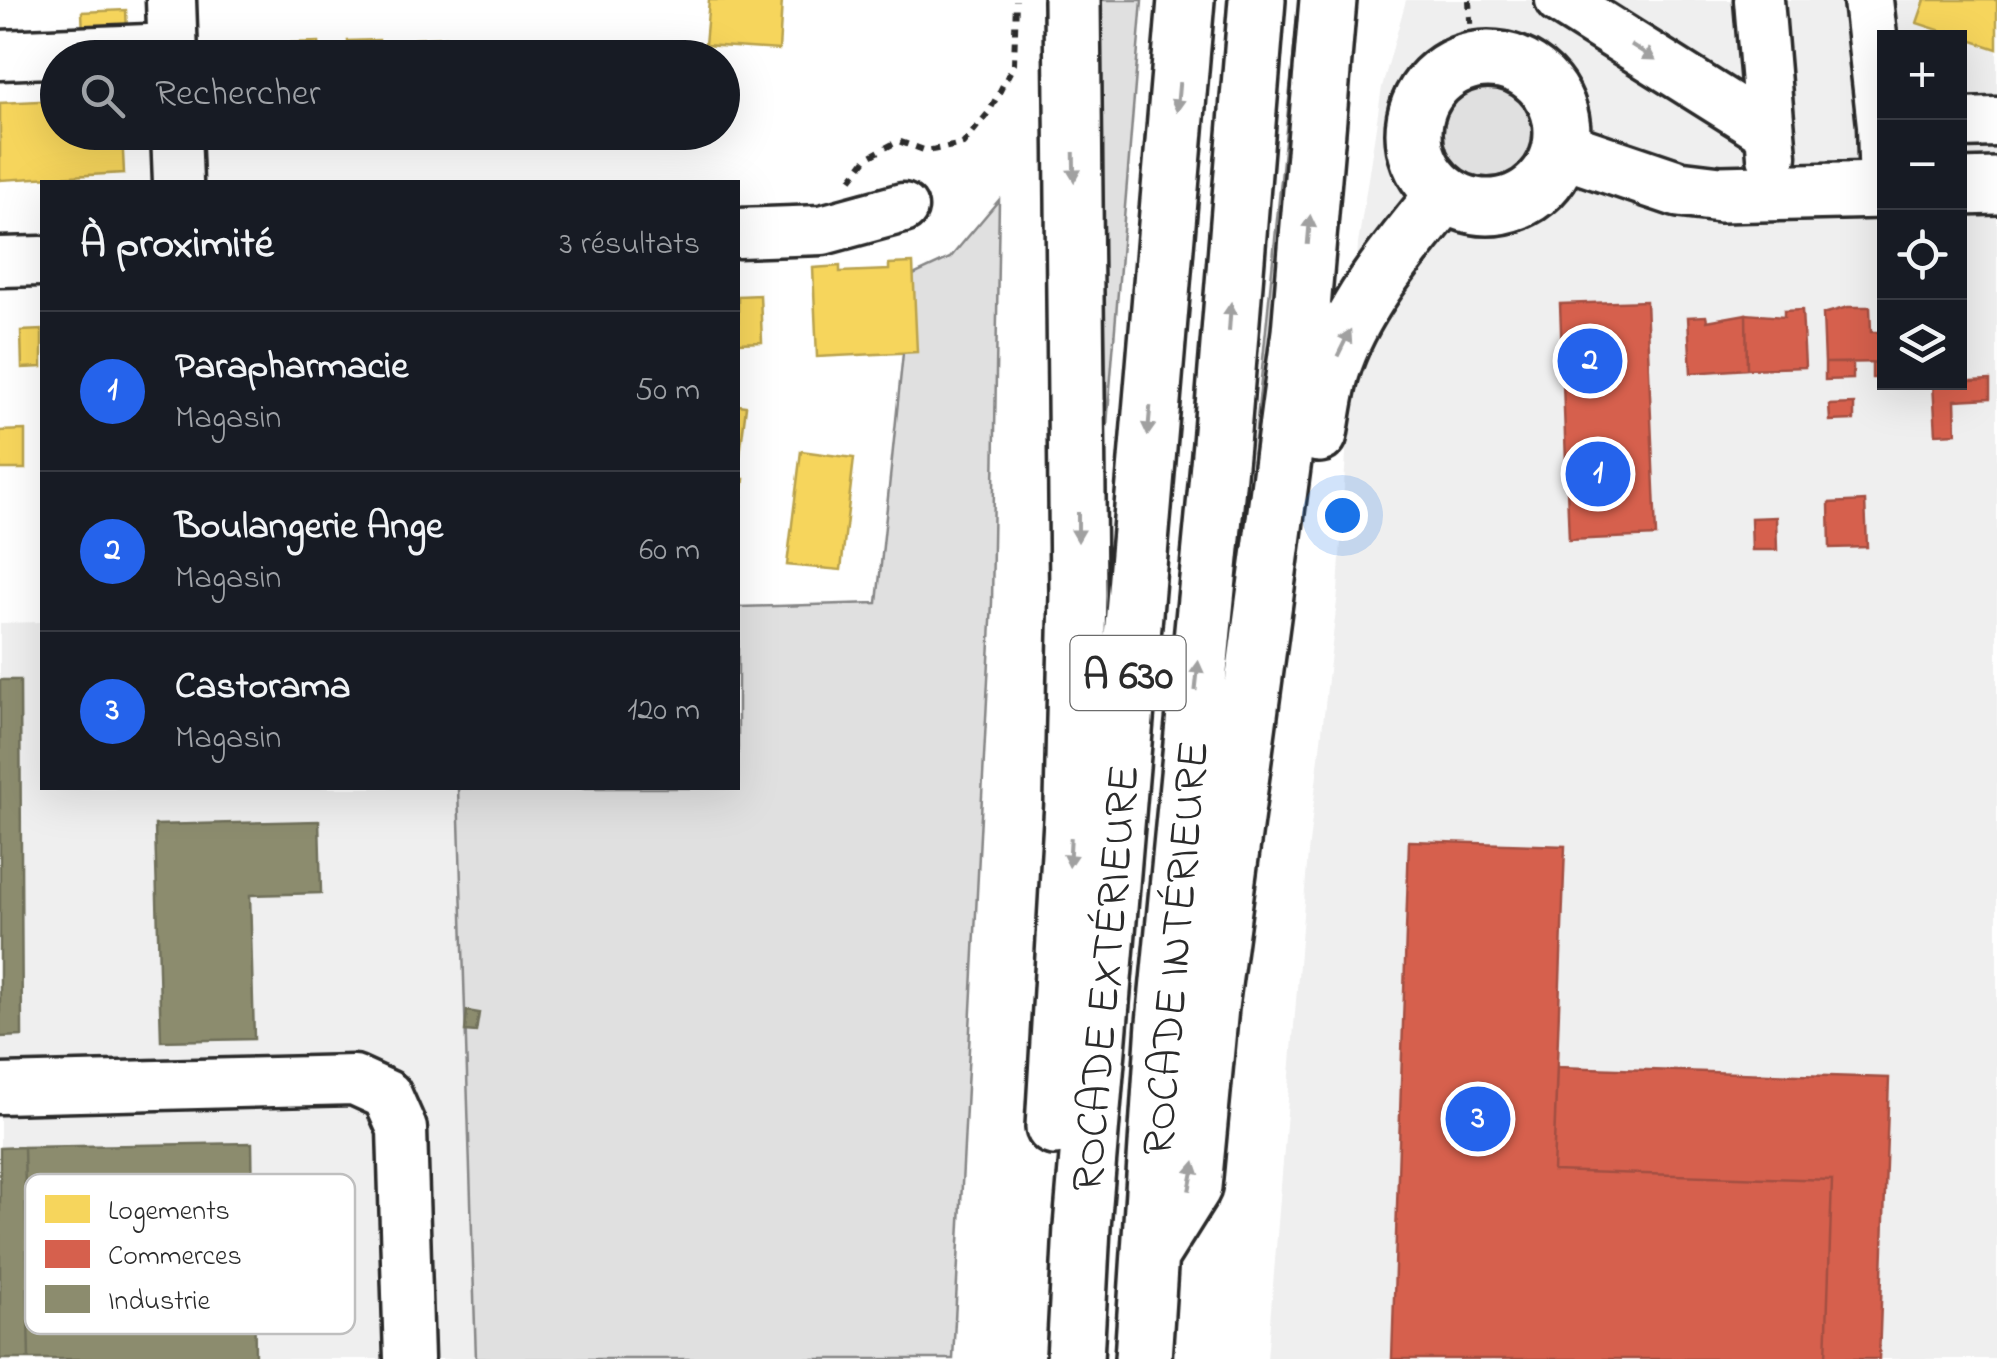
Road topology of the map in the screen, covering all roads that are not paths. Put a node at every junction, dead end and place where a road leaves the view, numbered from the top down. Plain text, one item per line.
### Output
1 (171, 0) edge
2 (1072, 0) edge
3 (1186, 0) edge
4 (1257, 0) edge
5 (1328, 0) edge
6 (1736, 0) edge
7 (1759, 0) edge
8 (1868, 0) edge
9 (1578, 6) edge
10 (173, 40) edge
11 (40, 55) edge
12 (0, 56) edge
13 (1764, 59) junction
14 (1882, 120) edge
15 (1997, 122) edge
16 (1967, 123) edge
17 (1770, 132) junction
18 (1561, 149) junction
19 (177, 150) edge
20 (178, 180) edge
21 (1997, 186) edge
22 (1967, 188) edge
23 (1877, 190) edge
24 (1444, 194) junction
25 (1775, 194) junction
26 (903, 208) dead end
27 (740, 234) edge
28 (40, 261) edge
29 (0, 262) edge
30 (1239, 813) junction
31 (0, 1089) edge
32 (1147, 1261) junction
33 (1076, 1353) edge
34 (409, 1359) edge
35 (1143, 1359) edge

1 - 10 street
2 -> 33 main road
3 -> 33 main road, ROCADE EXTÉRIEURE / A 630
32 -> 4 main road, ROCADE INTÉRIEURE / A 630
30 -> 5 main road
6 - 13 street
7 - 13 street
8 - 14 street
9 -> 17 street
11 - 12 street
13 - 17 street
15 - 16 street
17 - 25 street
18 - 24 main road
18 - 24 main road
18 - 25 main road
19 - 20 street
21 - 22 main road
23 - 25 main road
30 -> 24 main road
26 - 27 street
28 - 29 street
32 -> 30 main road
31 - 34 street
32 - 35 main road, ROCADE INTÉRIEURE / A 630

